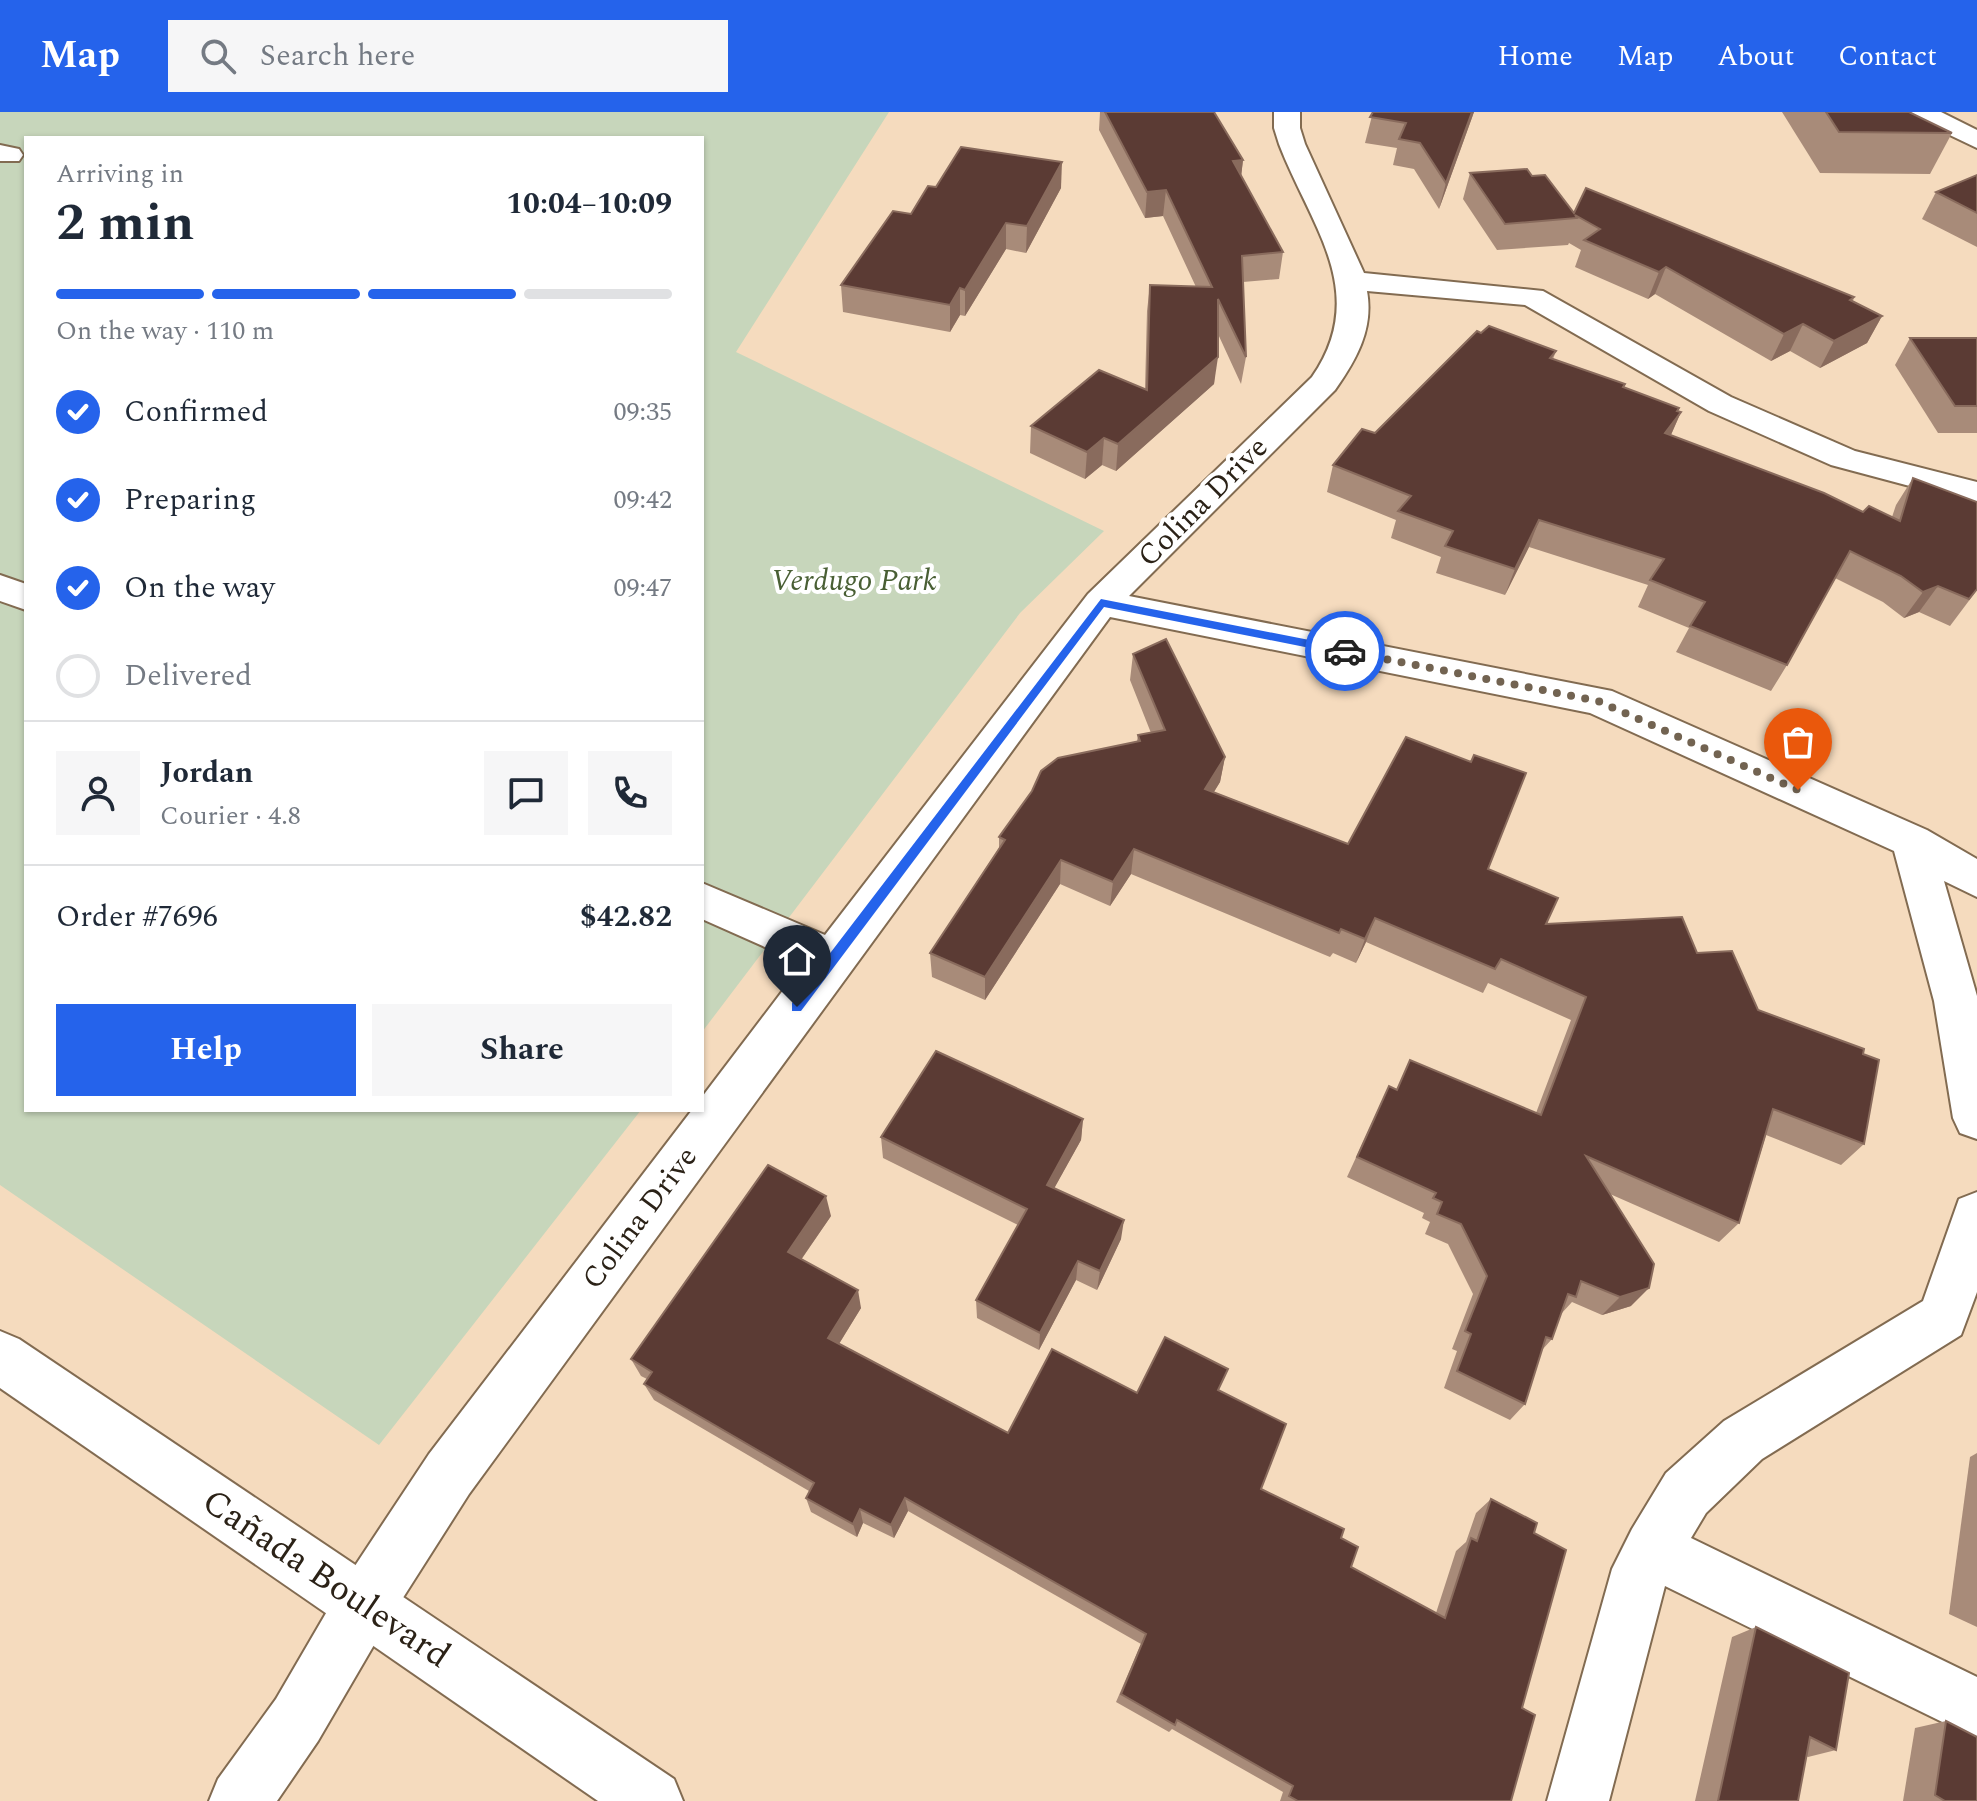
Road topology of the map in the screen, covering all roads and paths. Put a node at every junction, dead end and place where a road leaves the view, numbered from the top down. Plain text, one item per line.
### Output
1 (1287, 112) edge
2 (1921, 112) edge
3 (1977, 140) edge
4 (1354, 281) junction
5 (1977, 493) edge
6 (0, 587) edge
7 (24, 597) edge
8 (1101, 603) junction
9 (1912, 841) junction
10 (1977, 880) edge
11 (704, 901) edge
12 (833, 958) junction
13 (1977, 1118) edge
14 (1977, 1215) edge
15 (0, 1357) edge
16 (1652, 1549) junction
17 (364, 1605) junction
18 (1977, 1709) edge
19 (240, 1801) edge
20 (652, 1801) edge
21 (1578, 1801) edge

1 - 4 street
2 - 3 street
4 - 5 street
4 - 8 street, Colina Drive
6 - 7 street
8 - 9 street
8 - 12 street, Colina Drive
9 - 10 street
9 - 13 street
11 - 12 street
12 - 17 street, Colina Drive
14 - 16 street
15 - 17 street, Cañada Boulevard
16 - 18 street
16 - 21 street
17 - 19 street, Colina Drive
17 - 20 street, Cañada Boulevard

